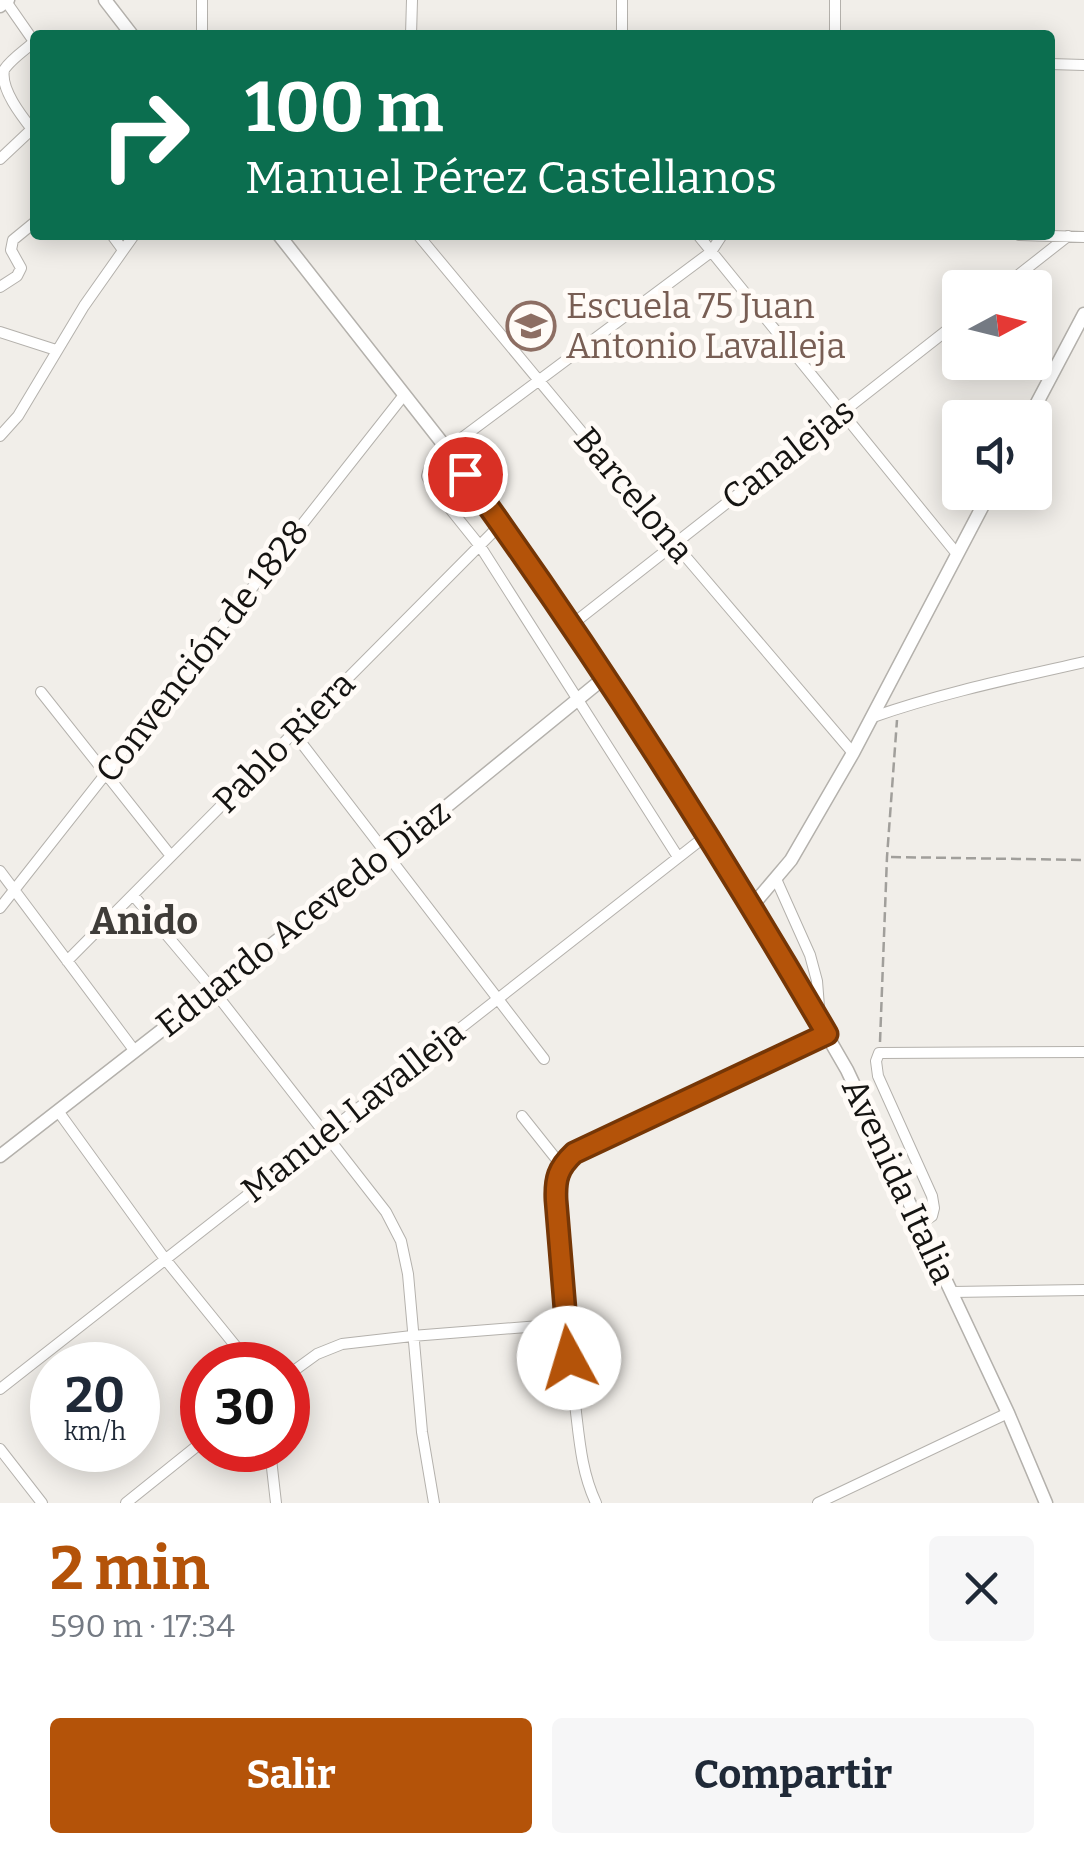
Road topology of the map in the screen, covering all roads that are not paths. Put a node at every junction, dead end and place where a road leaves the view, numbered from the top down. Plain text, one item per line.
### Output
1 (105, 0) edge
2 (202, 0) edge
3 (412, 0) edge
4 (622, 0) edge
5 (835, 0) edge
6 (5, 2) edge
7 (128, 30) edge
8 (202, 30) edge
9 (411, 30) edge
10 (622, 30) edge
11 (835, 30) edge
12 (30, 35) edge
13 (30, 47) edge
14 (1055, 64) edge
15 (1084, 65) edge
16 (30, 127) edge
17 (30, 134) edge
18 (0, 159) edge
19 (30, 226) edge
20 (1055, 236) edge
21 (1068, 236) junction
22 (1084, 237) edge
23 (116, 240) edge
24 (130, 240) edge
25 (283, 240) edge
26 (422, 240) edge
27 (702, 240) edge
28 (719, 240) edge
29 (123, 250) junction
30 (711, 252) junction
31 (1025, 270) edge
32 (0, 287) edge
33 (1084, 314) edge
34 (0, 332) edge
35 (942, 334) edge
36 (56, 350) junction
37 (538, 381) junction
38 (404, 394) junction
39 (1039, 400) edge
40 (840, 412) junction
41 (0, 436) edge
42 (447, 449) junction
43 (981, 510) edge
44 (501, 524) junction
45 (674, 544) junction
46 (480, 546) junction
47 (958, 554) junction
48 (570, 626) junction
49 (1084, 662) edge
50 (604, 678) junction
51 (41, 692) dead end
52 (577, 700) junction
53 (874, 718) junction
54 (293, 732) junction
55 (853, 753) junction
56 (106, 773) junction
57 (707, 834) junction
58 (386, 855) junction
59 (171, 856) junction
60 (678, 857) junction
61 (0, 871) edge
62 (776, 880) junction
63 (14, 890) junction
64 (133, 895) junction
65 (752, 906) junction
66 (0, 908) edge
67 (67, 962) junction
68 (213, 990) junction
69 (496, 998) junction
70 (824, 1028) junction
71 (134, 1050) junction
72 (1084, 1052) edge
73 (544, 1058) dead end
74 (58, 1111) junction
75 (522, 1116) dead end
76 (325, 1133) junction
77 (0, 1156) edge
78 (561, 1165) junction
79 (920, 1224) junction
80 (166, 1259) junction
81 (1084, 1290) edge
82 (952, 1292) junction
83 (565, 1324) junction
84 (412, 1336) junction
85 (233, 1342) edge
86 (310, 1360) edge
87 (0, 1389) edge
88 (1008, 1413) junction
89 (0, 1449) edge
90 (180, 1460) edge
91 (272, 1472) edge
92 (42, 1503) edge
93 (126, 1503) edge
94 (276, 1503) edge
95 (434, 1503) edge
96 (596, 1503) edge
97 (818, 1503) edge
98 (1046, 1503) edge

1 - 7 street
2 - 8 street
3 - 9 street
4 - 10 street
5 - 11 street
6 - 12 street
13 - 16 street
14 - 15 street
17 - 18 street
19 - 32 street
20 - 21 street
21 - 22 street
21 - 31 street
23 - 29 street
24 - 29 street
25 - 38 street, Avenida Italia
26 - 37 street, Barcelona
27 - 30 street
28 - 30 street
29 - 36 street
30 - 37 street
30 - 40 street
33 - 39 street
34 - 36 street
35 - 40 street, Canalejas
36 - 41 street
37 - 42 street
37 - 45 street, Barcelona
38 - 42 street, Avenida Italia
38 - 56 street, Convención de 1828
40 - 45 street, Canalejas
40 - 47 street
42 - 44 street, Avenida Italia
42 - 46 street
43 - 47 street
44 - 46 street, Pablo Riera
44 - 48 street, Avenida Italia
45 - 48 street, Canalejas
45 - 55 street, Barcelona
46 - 52 street
46 - 54 street, Pablo Riera
47 - 53 street
48 - 50 street, Avenida Italia
49 - 53 street
50 - 52 street, Eduardo Acevedo Diaz
50 - 57 street, Avenida Italia
51 - 56 street
52 - 58 street, Eduardo Acevedo Diaz
52 - 60 street
53 - 55 street
54 - 58 street
54 - 59 street, Pablo Riera
55 - 62 street
56 - 59 street
56 - 63 street, Convención de 1828
57 - 60 street, Manuel Lavalleja
57 - 65 street, Avenida Italia
58 - 68 street, Eduardo Acevedo Diaz
58 - 69 street
59 - 64 street, Pablo Riera
60 - 69 street, Manuel Lavalleja
61 - 63 street
62 - 65 street
62 - 70 street
63 - 66 street, Convención de 1828
63 - 67 street
64 - 67 street, Pablo Riera
64 - 68 street
65 - 70 street, Avenida Italia
67 - 71 street
68 - 71 street, Eduardo Acevedo Diaz
68 - 76 street
69 - 73 street
69 - 76 street, Manuel Lavalleja
70 - 78 street
70 - 79 street, Avenida Italia
71 - 74 street, Eduardo Acevedo Diaz
72 - 79 street
74 - 77 street, Eduardo Acevedo Diaz
74 - 80 street
75 - 78 street
76 - 80 street, Manuel Lavalleja
76 - 84 street
78 - 83 street
79 - 82 street, Avenida Italia
80 - 85 street
80 - 87 street, Manuel Lavalleja
81 - 82 street
82 - 88 street, Avenida Italia
83 - 84 street
83 - 96 street
84 - 86 street
84 - 95 street
88 - 97 street
88 - 98 street, Avenida Italia
89 - 92 street
90 - 93 street
91 - 94 street

